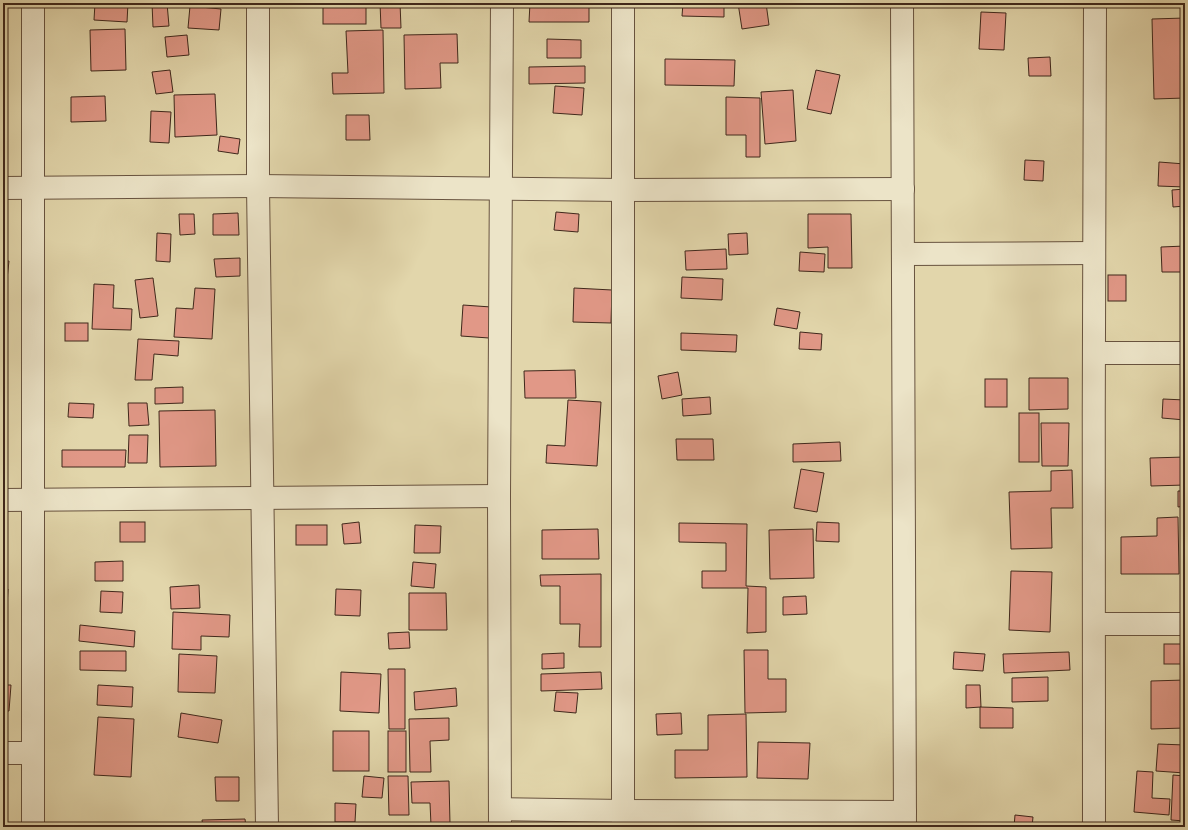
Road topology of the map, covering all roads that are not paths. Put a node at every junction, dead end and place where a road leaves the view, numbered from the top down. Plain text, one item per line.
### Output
1 (33, 3) edge
2 (258, 3) edge
3 (502, 3) edge
4 (623, 3) edge
5 (902, 3) edge
6 (1095, 3) edge
7 (258, 186) junction
8 (3, 188) edge
9 (32, 188) junction
10 (502, 189) junction
11 (903, 189) junction
12 (624, 190) junction
13 (1094, 253) junction
14 (903, 254) junction
15 (1185, 352) edge
16 (1095, 353) junction
17 (499, 496) junction
18 (262, 498) junction
19 (33, 499) junction
20 (3, 500) edge
21 (1094, 624) junction
22 (1185, 624) edge
23 (3, 753) edge
24 (33, 753) junction
25 (500, 818) edge
26 (623, 819) edge
27 (904, 820) edge
28 (33, 827) edge
29 (267, 827) edge
30 (1094, 827) edge

1 - 9 street
2 - 7 street
3 - 10 street
4 - 12 street
5 - 11 street
6 - 13 street
7 - 9 street
7 - 10 street
7 - 18 street
8 - 9 street
9 - 19 street
10 - 12 street
10 - 17 street
11 - 12 street
11 - 14 street
12 - 26 street
13 - 14 street
13 - 16 street
14 - 27 street
15 - 16 street
16 - 21 street
17 - 18 street
17 - 25 street
18 - 19 street
18 - 29 street
19 - 20 street
19 - 24 street
21 - 22 street
21 - 30 street
23 - 24 street
24 - 28 street
25 - 26 street
26 - 27 street

